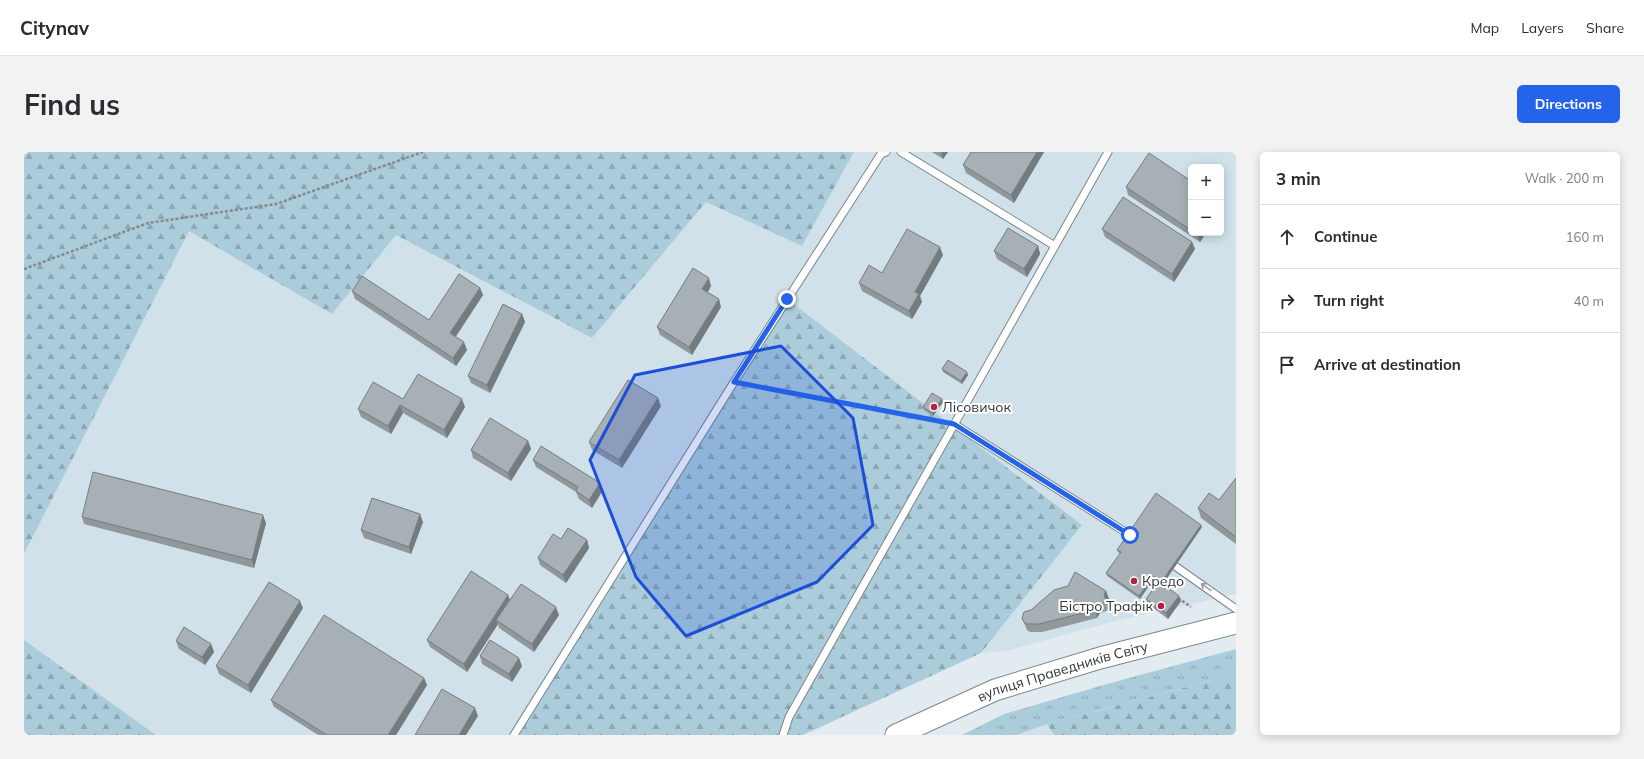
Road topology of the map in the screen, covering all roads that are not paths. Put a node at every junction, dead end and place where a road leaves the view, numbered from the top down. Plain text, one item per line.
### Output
1 (886, 152) edge
2 (901, 152) edge
3 (1108, 152) edge
4 (1055, 246) junction
5 (954, 424) junction
6 (1130, 535) edge
7 (1176, 566) edge
8 (1236, 609) edge
9 (1236, 623) edge
10 (514, 735) edge
11 (783, 735) edge
12 (896, 735) edge

1 - 10 lane
2 - 4 lane
3 - 4 lane
4 - 5 lane
5 - 6 lane
5 - 11 lane
8 -> 7 lane
9 - 12 main road, вулиця Праведників Світу

